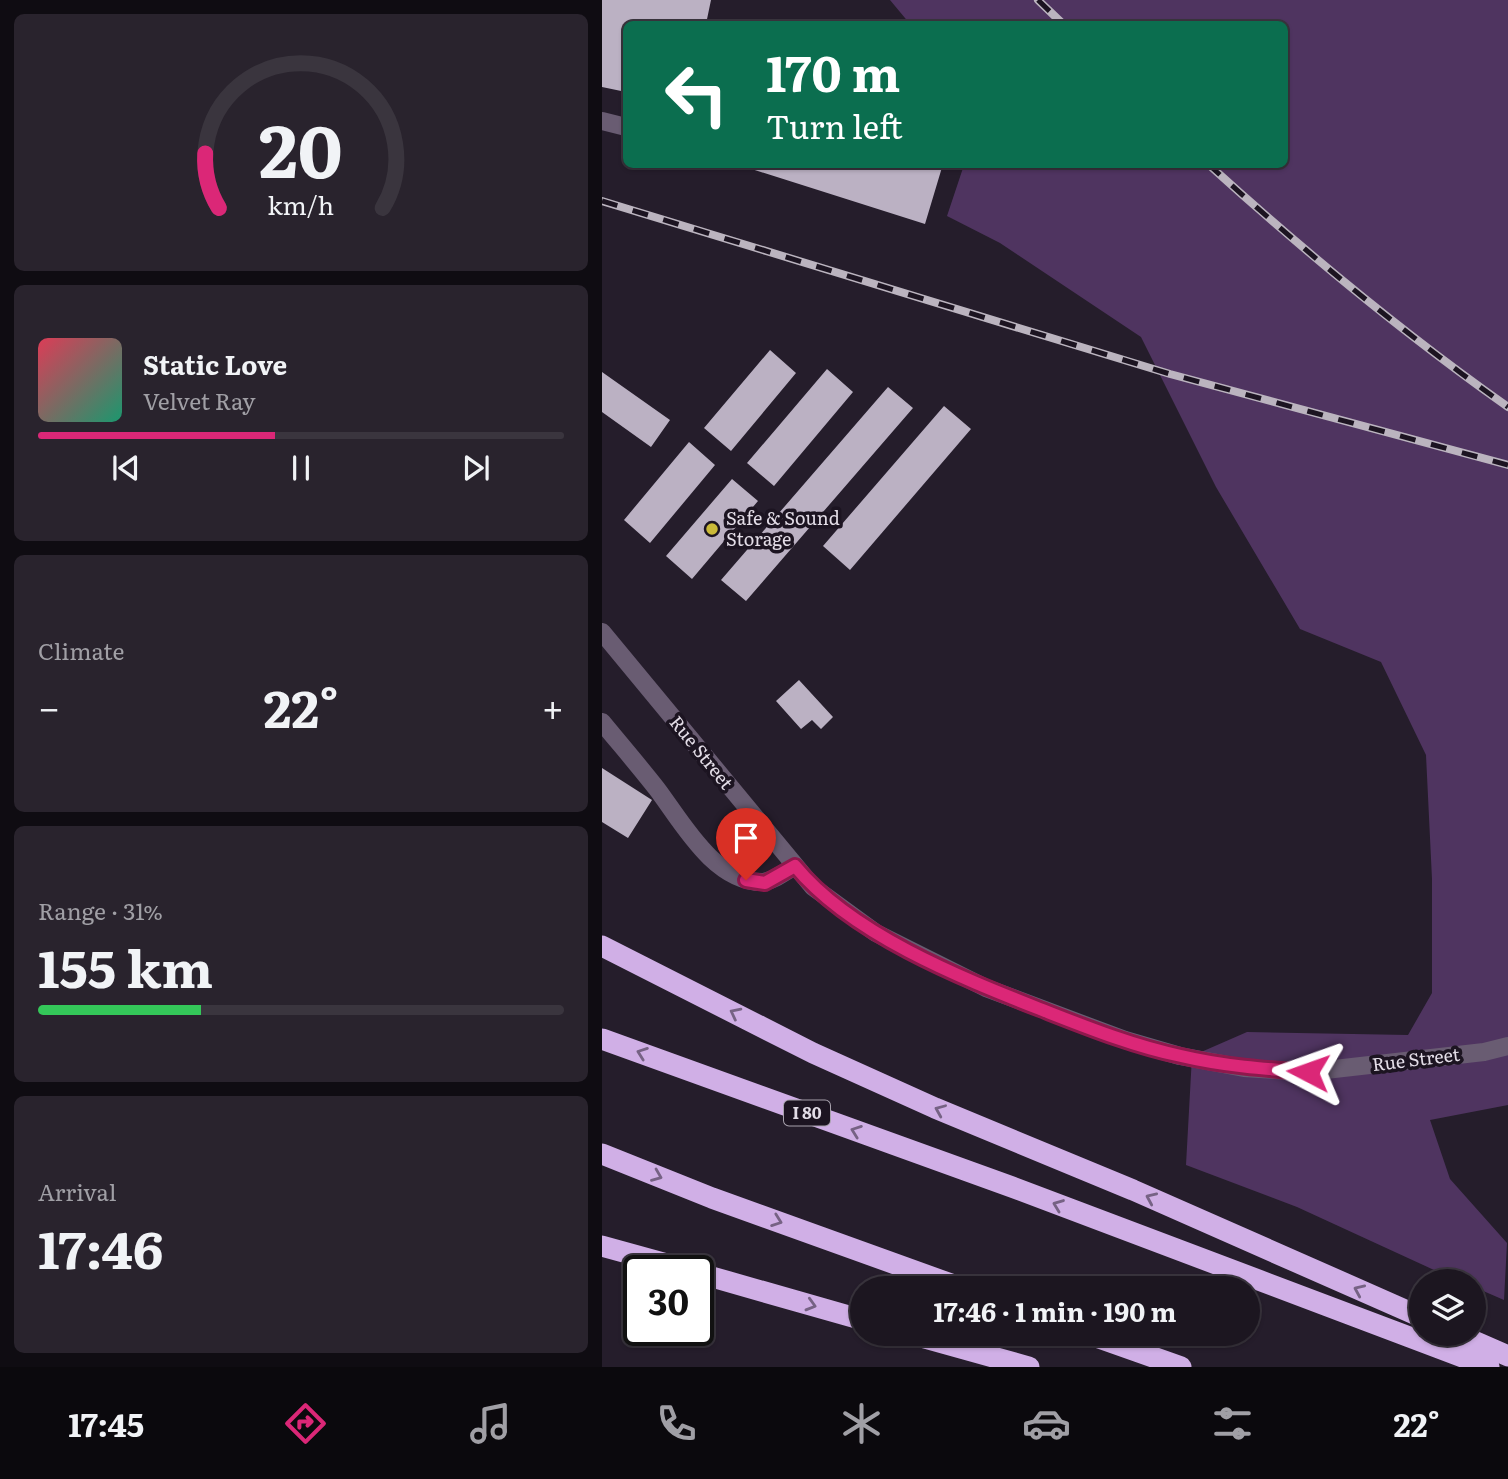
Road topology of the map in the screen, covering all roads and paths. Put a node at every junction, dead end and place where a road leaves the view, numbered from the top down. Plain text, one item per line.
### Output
1 (602, 121) edge
2 (623, 126) edge
3 (602, 632) edge
4 (609, 655) edge
5 (602, 722) edge
6 (795, 866) junction
7 (602, 946) edge
8 (602, 1039) edge
9 (1508, 1046) edge
10 (602, 1154) edge
11 (602, 1246) edge
12 (635, 1255) edge
13 (929, 1276) edge
14 (714, 1278) edge
15 (1409, 1312) edge
16 (850, 1316) edge
17 (954, 1346) edge
18 (1122, 1346) edge
19 (1485, 1346) edge
20 (1508, 1356) edge
21 (1029, 1367) edge
22 (1181, 1367) edge
23 (1489, 1367) edge

1 - 2 street
3 - 4 street, Rue Street
4 - 6 street, Rue Street
5 - 6 street
6 - 9 street, Rue Street
15 -> 7 highway
23 -> 8 highway, I 80
10 -> 13 highway
11 - 12 highway
14 -> 16 highway
17 - 21 highway
18 - 22 highway
19 - 20 highway

